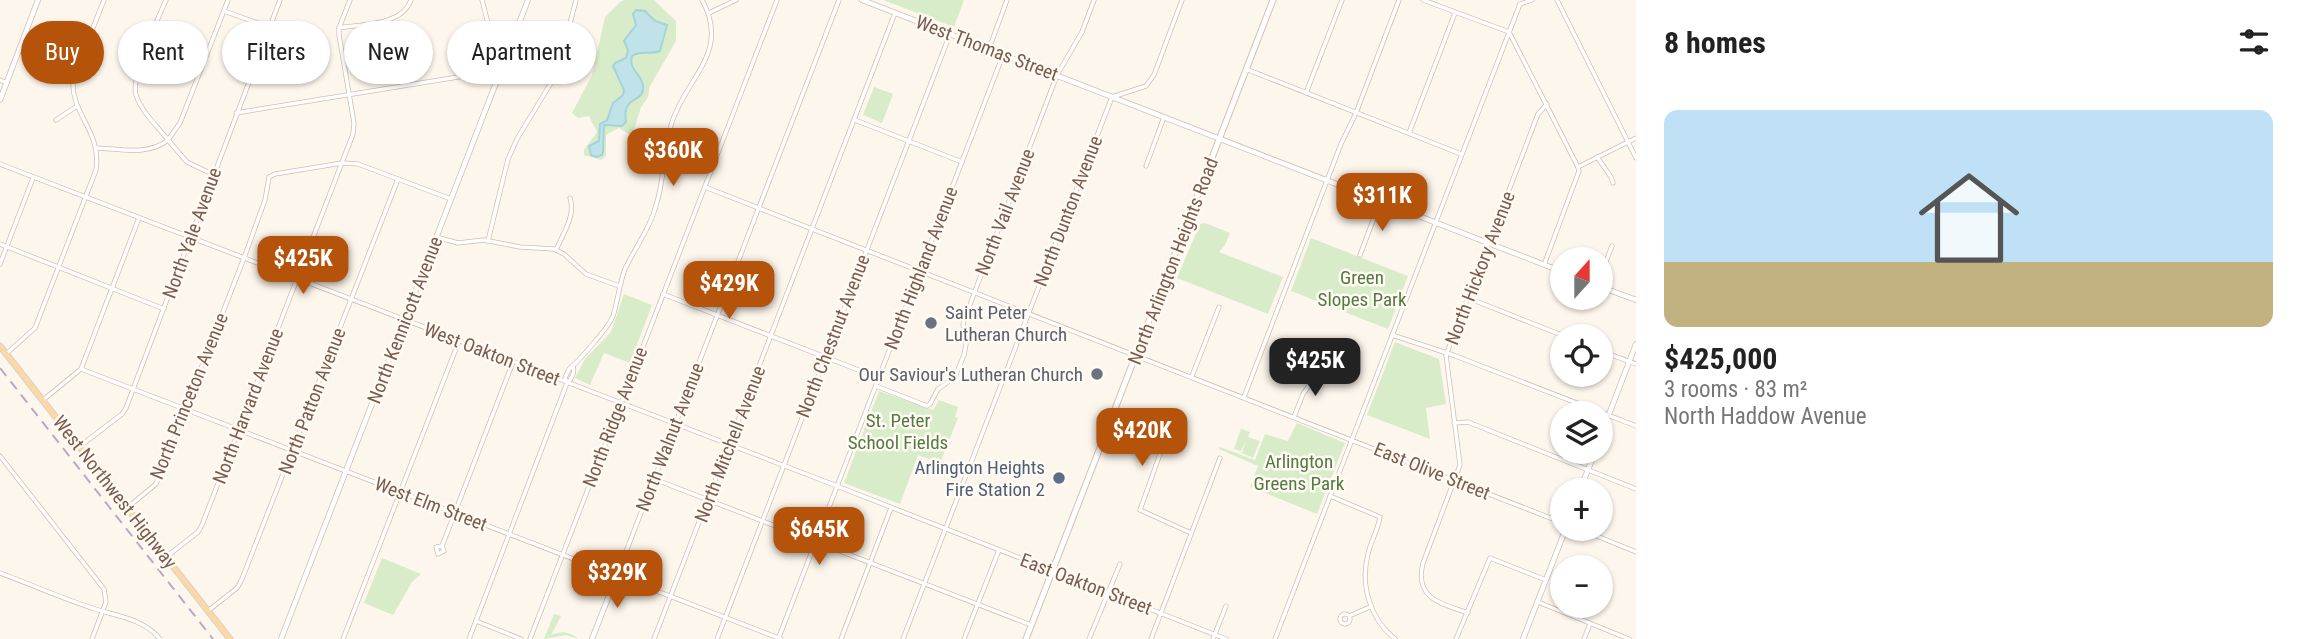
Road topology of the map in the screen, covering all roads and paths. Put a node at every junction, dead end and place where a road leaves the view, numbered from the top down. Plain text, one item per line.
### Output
1 (38, 0) edge
2 (104, 0) edge
3 (166, 0) edge
4 (228, 0) edge
5 (280, 0) edge
6 (349, 0) edge
7 (411, 0) edge
8 (482, 0) edge
9 (528, 0) edge
10 (576, 0) edge
11 (702, 0) edge
12 (736, 0) edge
13 (777, 0) edge
14 (839, 0) edge
15 (862, 0) edge
16 (1007, 0) edge
17 (1094, 0) edge
18 (1182, 0) edge
19 (1273, 0) edge
20 (1342, 0) edge
21 (1399, 0) edge
22 (1423, 0) edge
23 (1532, 0) edge
24 (1557, 0) edge
25 (1519, 2) edge
26 (224, 10) junction
27 (709, 13) junction
28 (895, 13) junction
29 (1455, 13) junction
30 (253, 21) edge
31 (271, 21) edge
32 (487, 21) edge
33 (520, 21) edge
34 (339, 28) junction
35 (1509, 32) junction
36 (950, 34) junction
37 (989, 49) junction
38 (1003, 55) junction
39 (1246, 69) junction
40 (1057, 75) junction
41 (447, 79) edge
42 (0, 80) edge
43 (7, 83) junction
44 (247, 84) edge
45 (496, 84) edge
46 (1306, 93) junction
47 (348, 94) junction
48 (1112, 97) junction
49 (0, 100) edge
50 (1547, 104) junction
51 (77, 106) junction
52 (236, 113) junction
53 (1356, 113) junction
54 (1164, 117) junction
55 (56, 120) dead end
56 (855, 120) junction
57 (1409, 133) junction
58 (1636, 138) edge
59 (168, 140) junction
60 (1219, 140) junction
61 (909, 142) junction
62 (1628, 142) junction
63 (97, 148) junction
64 (1461, 154) junction
65 (1597, 157) junction
66 (1636, 158) edge
67 (962, 162) junction
68 (342, 163) junction
69 (0, 164) edge
70 (1146, 166) dead end
71 (1578, 167) junction
72 (213, 174) junction
73 (33, 177) junction
74 (398, 178) junction
75 (1327, 181) junction
76 (1613, 183) dead end
77 (705, 187) junction
78 (86, 198) junction
79 (570, 198) dead end
80 (451, 199) junction
81 (1380, 202) junction
82 (759, 208) junction
83 (139, 218) junction
84 (1435, 223) junction
85 (813, 229) junction
86 (436, 237) junction
87 (191, 238) junction
88 (488, 241) junction
89 (0, 244) edge
90 (1489, 244) junction
91 (7, 247) junction
92 (556, 250) junction
93 (866, 250) junction
94 (1360, 255) dead end
95 (244, 258) junction
96 (0, 264) edge
97 (1544, 265) junction
98 (60, 267) junction
99 (1550, 267) edge
100 (920, 270) junction
101 (297, 278) junction
102 (619, 286) junction
103 (111, 288) junction
104 (975, 291) junction
105 (1614, 292) edge
106 (663, 294) junction
107 (1468, 298) junction
108 (352, 299) junction
109 (1636, 300) edge
110 (1219, 307) dead end
111 (164, 309) junction
112 (1028, 312) junction
113 (718, 316) junction
114 (405, 320) junction
115 (1550, 330) edge
116 (1392, 335) junction
117 (771, 336) junction
118 (459, 341) junction
119 (1636, 344) edge
120 (0, 346) edge
121 (6, 354) junction
122 (1137, 355) junction
123 (1446, 355) junction
124 (1613, 356) edge
125 (824, 357) junction
126 (513, 361) junction
127 (1630, 362) junction
128 (1636, 364) edge
129 (81, 369) junction
130 (1320, 370) dead end
131 (1192, 376) junction
132 (879, 378) junction
133 (567, 383) junction
134 (876, 386) junction
135 (133, 390) junction
136 (1244, 397) junction
137 (43, 400) junction
138 (1573, 401) edge
139 (621, 403) junction
140 (1613, 405) edge
141 (185, 408) junction
142 (1294, 417) junction
143 (1613, 417) edge
144 (1454, 423) junction
145 (675, 424) junction
146 (1165, 425) dead end
147 (1636, 426) edge
148 (238, 430) junction
149 (1352, 440) junction
150 (730, 446) junction
151 (79, 447) junction
152 (292, 451) junction
153 (0, 456) edge
154 (1220, 458) dead end
155 (1590, 464) edge
156 (783, 466) junction
157 (1588, 470) junction
158 (346, 472) junction
159 (1585, 478) edge
160 (654, 479) junction
161 (1455, 480) junction
162 (837, 486) junction
163 (1636, 489) edge
164 (401, 493) junction
165 (1330, 496) junction
166 (708, 500) junction
167 (127, 508) junction
168 (891, 508) junction
169 (455, 513) junction
170 (1550, 518) edge
171 (762, 521) junction
172 (945, 529) junction
173 (1191, 533) junction
174 (509, 534) junction
175 (816, 541) junction
176 (1561, 541) edge
177 (1609, 541) edge
178 (442, 545) dead end
179 (999, 550) junction
180 (1636, 552) edge
181 (562, 555) junction
182 (166, 557) junction
183 (870, 562) junction
184 (1120, 564) dead end
185 (1052, 570) junction
186 (0, 573) edge
187 (617, 575) junction
188 (1546, 580) junction
189 (924, 583) junction
190 (1108, 592) junction
191 (671, 596) junction
192 (1538, 602) junction
193 (978, 604) junction
194 (1226, 606) dead end
195 (1371, 607) junction
196 (103, 610) junction
197 (208, 611) junction
198 (1161, 613) junction
199 (1468, 613) junction
200 (1349, 616) dead end
201 (725, 617) junction
202 (476, 621) junction
203 (1590, 624) junction
204 (1031, 625) junction
205 (1214, 637) edge
206 (92, 639) edge
207 (160, 639) edge
208 (230, 639) edge
209 (281, 639) edge
210 (343, 639) edge
211 (469, 639) edge
212 (521, 639) edge
213 (530, 639) edge
214 (593, 639) edge
215 (654, 639) edge
216 (716, 639) edge
217 (780, 639) edge
218 (841, 639) edge
219 (903, 639) edge
220 (964, 639) edge
221 (1026, 639) edge
222 (1089, 639) edge
223 (1151, 639) edge
224 (1226, 639) edge
225 (1275, 639) edge
226 (1395, 639) edge
227 (1457, 639) edge
228 (1523, 639) edge
229 (1584, 639) edge
230 (1629, 639) edge

1 - 43 street
2 - 51 street
3 - 59 street
4 - 26 street
5 - 31 street, North Yale Avenue
6 - 34 street, North Harvard Avenue
7 - 34 street
8 - 32 street
9 - 33 street, North Kennicott Avenue
10 - 88 street
11 - 27 street
12 - 27 street
13 - 77 street, North Ridge Avenue
14 - 82 street, North Walnut Avenue
15 - 28 street, West Thomas Street
16 - 37 street
17 - 40 street, North Vail Avenue
18 - 48 street
19 - 39 main road, North Arlington Heights Road
20 - 46 street
21 - 53 street
22 - 29 street
23 - 25 street
24 - 62 street
25 - 35 street
26 - 30 street
26 - 59 street
27 - 102 street
28 - 36 street, West Thomas Street
28 - 56 street, North Mitchell Avenue
29 - 35 street
29 - 57 street
34 - 47 street, North Harvard Avenue
35 - 50 street
35 - 64 street
36 - 37 street, West Thomas Street
36 - 61 street, North Chestnut Avenue
37 - 38 street, West Thomas Street
38 - 40 street, West Thomas Street
38 - 67 street, North Highland Avenue
39 - 46 street
39 - 60 main road, North Arlington Heights Road
40 - 48 street, West Thomas Street
40 - 104 street, North Vail Avenue
41 - 47 street
42 - 43 street
43 - 49 street
44 - 52 street, North Yale Avenue
45 - 80 street, North Kennicott Avenue
46 - 53 street
47 - 52 street
47 - 68 street, North Harvard Avenue
48 - 54 street, West Thomas Street
48 - 112 street, North Dunton Avenue
50 - 71 street
50 - 90 street, North Hickory Avenue
51 - 55 street
51 - 63 street
52 - 72 street, North Yale Avenue
53 - 57 street
53 - 75 street
54 - 60 street, West Thomas Street
54 - 70 street
56 - 61 street
56 - 85 street, North Mitchell Avenue
57 - 64 street
58 - 62 street
59 - 63 street
59 - 72 street
60 - 75 street, West Thomas Street
60 - 122 main road, North Arlington Heights Road
61 - 67 street
61 - 93 street, North Chestnut Avenue
62 - 65 street
62 - 66 street
63 - 78 street
64 - 84 street
65 - 71 street
65 - 76 street
67 - 100 street, North Highland Avenue
68 - 74 street
68 - 95 street, North Princeton Avenue
68 - 101 street, North Harvard Avenue
69 - 73 street, West Oakton Street
71 - 97 street
72 - 87 street, North Yale Avenue
73 - 78 street, West Oakton Street
73 - 91 street
74 - 80 street
74 - 108 street, North Patton Avenue
75 - 81 street, West Thomas Street
75 - 136 street
77 - 82 street, East Olive Street
77 - 106 street, North Ridge Avenue
78 - 83 street, West Oakton Street
78 - 98 street
79 - 92 street
80 - 86 street, North Kennicott Avenue
81 - 84 street, West Thomas Street
81 - 94 street
82 - 85 street, East Olive Street
82 - 113 street, North Walnut Avenue
83 - 87 street, West Oakton Street
83 - 103 street
84 - 90 street, West Thomas Street
84 - 116 street
85 - 93 street, East Olive Street
85 - 117 street, North Mitchell Avenue
86 - 88 street
86 - 114 street, North Kennicott Avenue
87 - 95 street, West Oakton Street
87 - 111 street, North Yale Avenue
88 - 92 street
89 - 91 street
90 - 97 street, West Thomas Street
90 - 107 street, North Hickory Avenue
91 - 96 street
91 - 98 street
92 - 102 street
93 - 100 street, East Olive Street
93 - 125 street, North Chestnut Avenue
95 - 101 street, West Oakton Street
95 - 141 street, North Princeton Avenue
97 - 99 street, West Thomas Street
98 - 103 street
98 - 121 street
100 - 104 street, East Olive Street
100 - 132 street, North Highland Avenue
101 - 108 street, West Oakton Street
101 - 148 street, North Harvard Avenue
102 - 133 street
103 - 111 street
103 - 129 street
104 - 112 street, East Olive Street
104 - 134 street, North Vail Avenue
105 - 109 street
106 - 113 street
106 - 139 street, North Ridge Avenue
107 - 115 street
107 - 123 street, North Hickory Avenue
108 - 114 street, West Oakton Street
108 - 152 street, North Patton Avenue
110 - 131 street
111 - 135 street, North Yale Avenue
112 - 122 street, East Olive Street
112 - 172 street, North Dunton Avenue
113 - 117 street
113 - 145 street, North Walnut Avenue
114 - 118 street, West Oakton Street
114 - 158 street, North Kennicott Avenue
116 - 123 street
116 - 149 street
117 - 125 street
117 - 150 street, North Mitchell Avenue
118 - 126 street, West Oakton Street
118 - 164 street
119 - 127 street
120 - 121 main road, West Northwest Highway
121 - 137 main road, West Northwest Highway
122 - 131 street, East Olive Street
122 - 185 main road, North Arlington Heights Road
123 - 138 street
123 - 144 street, North Hickory Avenue
124 - 127 street
125 - 132 street
125 - 156 street, North Chestnut Avenue
126 - 133 street, West Oakton Street
126 - 169 street
127 - 128 street
127 - 140 street
129 - 135 street, West Elm Street
129 - 137 street
130 - 142 street
131 - 136 street, East Olive Street
132 - 134 street, North Highland Avenue
133 - 139 street, West Oakton Street
133 - 174 street
134 - 162 street, North Highland Avenue
135 - 141 street, West Elm Street
135 - 151 street, North Yale Avenue
136 - 142 street, East Olive Street
137 - 151 main road, West Northwest Highway
139 - 145 street, West Oakton Street
139 - 181 street, North Ridge Avenue
141 - 148 street, West Elm Street
141 - 167 street, North Princeton Avenue
142 - 149 street, East Olive Street
143 - 147 street
144 - 157 street
144 - 161 street, North Hickory Avenue
145 - 150 street, West Oakton Street
145 - 160 street, North Walnut Avenue
146 - 173 street
148 - 152 street, West Elm Street
148 - 182 street, North Harvard Avenue
149 - 161 street, East Olive Street
149 - 165 street
150 - 156 street, West Oakton Street
150 - 166 street, North Mitchell Avenue
151 - 167 main road, West Northwest Highway
152 - 158 street, West Elm Street
152 - 197 street, North Patton Avenue
153 - 196 street
154 - 173 street
155 - 157 street
156 - 162 street, West Oakton Street
156 - 171 street, North Chestnut Avenue
157 - 159 street
157 - 163 street
158 - 164 street, West Elm Street
158 - 209 street, North Kennicott Avenue
160 - 166 street
160 - 187 street, North Walnut Avenue
161 - 170 street, East Olive Street
161 - 199 street, North Hickory Avenue
162 - 168 street, West Oakton Street
162 - 175 street, North Highland Avenue
164 - 169 street, West Elm Street
164 - 210 street
165 - 195 street
165 - 225 street
166 - 171 street
166 - 191 street, North Mitchell Avenue
167 - 182 main road, West Northwest Highway
168 - 172 street, West Oakton Street
168 - 183 street
169 - 174 street, West Elm Street
169 - 178 street
171 - 175 street
171 - 201 street, North Chestnut Avenue
172 - 179 street, East Oakton Street
172 - 189 street, North Dunton Avenue
173 - 198 street
174 - 181 street, West Elm Street
174 - 202 street
175 - 183 street
175 - 217 street, North Highland Avenue
176 - 188 street
177 - 180 street
179 - 185 street, East Oakton Street
179 - 193 street
181 - 187 street, West Elm Street
181 - 213 street, North Ridge Avenue
182 - 197 main road, West Northwest Highway
183 - 189 street
183 - 218 street
184 - 190 street
185 - 190 street, East Oakton Street
185 - 204 main road, North Arlington Heights Road
186 - 196 street
187 - 191 street, West Elm Street
187 - 214 street, North Walnut Avenue
188 - 192 street
188 - 199 street
189 - 193 street
189 - 219 street, North Dunton Avenue
190 - 198 street, East Oakton Street
190 - 222 street
191 - 201 street, West Elm Street
191 - 215 street, North Mitchell Avenue
192 - 203 street
192 - 228 street
193 - 204 street
193 - 220 street
194 - 205 street
195 - 200 street
195 - 226 street
196 - 206 street
196 - 207 street
197 - 208 main road, West Northwest Highway
198 - 205 street, East Oakton Street
198 - 223 street
199 - 227 street
201 - 216 street, North Chestnut Avenue
201 - 217 street, West Elm Street
202 - 211 street
202 - 212 street
203 - 229 street
203 - 230 street
204 - 221 main road, North Arlington Heights Road
205 - 224 street, East Oakton Street

